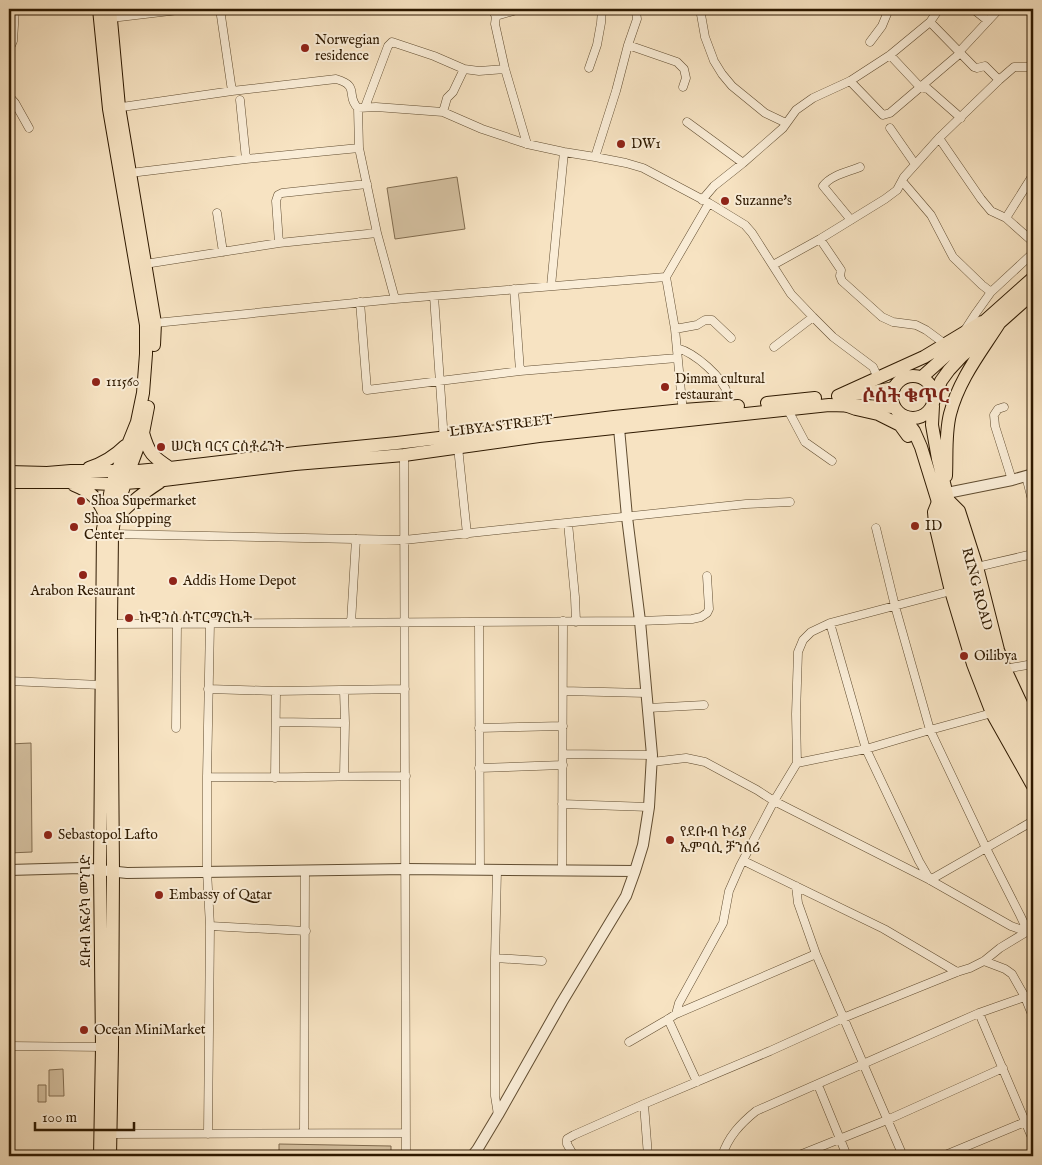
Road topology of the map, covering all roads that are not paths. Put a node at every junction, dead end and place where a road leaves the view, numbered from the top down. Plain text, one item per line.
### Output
1 (15, 9) edge
2 (99, 9) edge
3 (187, 9) edge
4 (220, 9) edge
5 (491, 9) edge
6 (520, 9) edge
7 (602, 9) edge
8 (634, 9) edge
9 (700, 9) edge
10 (889, 9) edge
11 (940, 9) edge
12 (973, 9) edge
13 (1000, 9) edge
14 (111, 13) edge
15 (496, 16) junction
16 (988, 21) junction
17 (930, 22) junction
18 (870, 42) dead end
19 (628, 45) junction
20 (9, 50) edge
21 (960, 52) junction
22 (890, 55) junction
23 (1033, 67) edge
24 (588, 68) dead end
25 (464, 69) junction
26 (505, 69) junction
27 (999, 80) junction
28 (850, 81) junction
29 (683, 87) dead end
30 (920, 87) junction
31 (232, 91) junction
32 (9, 96) edge
33 (240, 100) dead end
34 (114, 108) junction
35 (362, 108) junction
36 (443, 112) junction
37 (961, 118) junction
38 (687, 122) dead end
39 (786, 123) junction
40 (29, 128) dead end
41 (890, 128) dead end
42 (940, 138) junction
43 (527, 144) junction
44 (359, 148) junction
45 (564, 152) junction
46 (595, 156) junction
47 (246, 160) junction
48 (743, 163) junction
49 (915, 164) junction
50 (860, 167) dead end
51 (130, 173) junction
52 (1033, 175) edge
53 (902, 181) junction
54 (367, 184) junction
55 (705, 201) junction
56 (218, 213) dead end
57 (1006, 218) junction
58 (851, 220) junction
59 (377, 233) junction
60 (820, 239) junction
61 (1033, 242) edge
62 (279, 243) junction
63 (223, 252) junction
64 (1033, 253) edge
65 (145, 264) junction
66 (773, 265) junction
67 (666, 277) junction
68 (1033, 278) edge
69 (550, 286) junction
70 (514, 289) junction
71 (991, 292) junction
72 (1033, 293) edge
73 (434, 296) junction
74 (395, 299) junction
75 (360, 302) junction
76 (813, 318) junction
77 (982, 322) junction
78 (1000, 322) junction
79 (155, 323) junction
80 (675, 329) junction
81 (963, 333) junction
82 (731, 338) dead end
83 (945, 344) junction
84 (774, 347) dead end
85 (677, 348) junction
86 (677, 358) junction
87 (520, 371) junction
88 (922, 377) junction
89 (878, 378) junction
90 (441, 380) junction
91 (894, 388) junction
92 (842, 400) junction
93 (933, 403) junction
94 (1004, 406) dead end
95 (729, 407) junction
96 (788, 410) junction
97 (898, 411) junction
98 (683, 415) junction
99 (619, 428) junction
100 (143, 433) junction
101 (128, 442) junction
102 (449, 444) junction
103 (404, 454) junction
104 (832, 461) dead end
105 (170, 468) junction
106 (927, 468) junction
107 (80, 471) junction
108 (9, 472) edge
109 (127, 474) junction
110 (1030, 475) edge
111 (164, 480) junction
112 (1012, 480) junction
113 (9, 482) edge
114 (68, 482) junction
115 (112, 484) junction
116 (945, 496) junction
117 (790, 502) dead end
118 (1033, 504) edge
119 (627, 517) junction
120 (110, 518) junction
121 (568, 523) junction
122 (876, 528) dead end
123 (112, 534) junction
124 (467, 534) junction
125 (356, 539) junction
126 (404, 540) junction
127 (1033, 554) edge
128 (976, 567) junction
129 (707, 576) dead end
130 (951, 591) junction
131 (895, 606) junction
132 (640, 621) junction
133 (351, 622) junction
134 (405, 622) junction
135 (478, 622) junction
136 (563, 622) junction
137 (576, 622) junction
138 (210, 623) junction
139 (830, 623) junction
140 (106, 624) junction
141 (177, 624) junction
142 (1033, 664) edge
143 (1005, 669) junction
144 (9, 681) edge
145 (101, 685) junction
146 (208, 689) junction
147 (405, 689) junction
148 (344, 690) junction
149 (563, 691) junction
150 (276, 692) junction
151 (646, 693) junction
152 (704, 705) dead end
153 (648, 708) junction
154 (992, 713) junction
155 (276, 722) junction
156 (345, 723) junction
157 (563, 726) junction
158 (176, 728) dead end
159 (479, 728) junction
160 (1033, 729) edge
161 (930, 730) junction
162 (866, 749) junction
163 (1033, 749) edge
164 (563, 754) junction
165 (652, 759) junction
166 (796, 763) junction
167 (563, 765) junction
168 (1033, 766) edge
169 (479, 768) junction
170 (207, 776) junction
171 (344, 776) junction
172 (406, 776) junction
173 (275, 778) junction
174 (1033, 786) edge
175 (774, 801) junction
176 (562, 804) junction
177 (649, 807) junction
178 (1033, 821) edge
179 (986, 848) junction
180 (744, 861) junction
181 (406, 869) junction
182 (9, 870) edge
183 (480, 870) junction
184 (497, 870) junction
185 (562, 870) junction
186 (106, 871) junction
187 (207, 871) junction
188 (306, 871) junction
189 (635, 871) junction
190 (930, 880) junction
191 (796, 886) junction
192 (210, 926) junction
193 (1030, 930) edge
194 (306, 931) junction
195 (816, 954) junction
196 (495, 958) junction
197 (542, 961) dead end
198 (984, 961) junction
199 (956, 972) junction
200 (1033, 994) edge
201 (1025, 997) junction
202 (676, 1014) junction
203 (979, 1014) junction
204 (1033, 1017) edge
205 (843, 1018) junction
206 (668, 1019) junction
207 (629, 1042) dead end
208 (9, 1046) edge
209 (107, 1047) junction
210 (863, 1064) junction
211 (1003, 1068) junction
212 (697, 1082) junction
213 (818, 1085) junction
214 (644, 1104) junction
215 (498, 1115) junction
216 (888, 1120) junction
217 (1026, 1122) junction
218 (304, 1133) junction
219 (406, 1133) junction
220 (110, 1134) junction
221 (208, 1134) junction
222 (840, 1139) junction
223 (1033, 1140) edge
224 (100, 1156) edge
225 (110, 1156) edge
226 (406, 1156) edge
227 (472, 1156) edge
228 (574, 1156) edge
229 (648, 1156) edge
230 (722, 1156) edge
231 (797, 1156) edge
232 (847, 1156) edge
233 (903, 1156) edge
234 (943, 1156) edge

1 - 20 street
2 - 34 main road
3 - 14 street
4 - 31 street
5 - 15 street
6 - 15 street
7 - 24 street
8 - 19 street
9 - 39 street
10 - 18 street
11 - 17 street
12 - 16 street
13 - 16 street
14 - 34 main road
15 - 26 street
16 - 21 street
17 - 21 street
17 - 22 street
19 - 29 street
19 - 46 street
21 - 27 street
21 - 30 street
22 - 28 street
22 - 30 street
23 - 27 street
25 - 26 street
25 - 35 street
25 - 36 street
26 - 43 street
27 - 37 street
28 - 30 street
28 - 39 street
30 - 37 street
31 - 34 street
31 - 35 street
32 - 40 street
33 - 47 street
34 - 51 main road
34 - 101 main road
35 - 36 street
35 - 44 street
36 - 43 street
37 - 42 street
38 - 48 street
39 - 48 street
41 - 49 street
42 - 49 street
42 - 57 street
43 - 45 street
44 - 47 street
44 - 54 street
45 - 46 street
45 - 69 street
46 - 55 street
47 - 51 street
48 - 55 street
49 - 53 street
50 - 58 street
51 - 65 main road
52 - 57 street
53 - 58 street
53 - 71 street
54 - 59 street
54 - 62 street
55 - 66 street
55 - 67 street
56 - 63 street
57 - 61 street
58 - 60 street
59 - 62 street
59 - 74 street
60 - 66 street
60 - 83 street
62 - 63 street
63 - 65 street
64 - 71 street
65 - 79 main road
66 - 76 street
67 - 69 street
67 - 80 street
68 - 77 main road
69 - 70 street
70 - 73 street
70 - 87 street
71 - 81 street
72 - 78 main road, RING ROAD
73 - 74 street
73 - 90 street
74 - 75 street
75 - 79 street
75 - 90 street
76 - 84 street
76 - 89 street
77 - 81 main road
77 - 88 main road
78 - 93 main road, RING ROAD
78 - 116 main road
79 - 100 main road
80 - 82 street
80 - 85 street
81 - 83 main road
83 - 89 main road
85 - 86 street
85 - 95 street
86 - 87 street
86 - 98 street
87 - 90 street
88 - 91 main road
88 - 93 main road
89 - 92 main road
90 - 102 street
91 - 92 main road, LIBYA STREET
91 - 97 main road
92 - 95 main road, LIBYA STREET
92 - 96 main road, LIBYA STREET
92 - 97 main road, LIBYA STREET
92 - 106 main road
93 - 97 main road
93 - 116 main road, RING ROAD
94 - 112 street
95 - 98 main road, LIBYA STREET
96 - 98 main road, LIBYA STREET
96 - 104 street
97 - 106 main road, RING ROAD
98 - 99 main road, LIBYA STREET
98 - 102 main road, LIBYA STREET
99 - 102 main road, LIBYA STREET
99 - 119 street
100 - 105 main road
100 - 109 main road
101 - 107 main road
101 - 109 main road
102 - 103 main road, LIBYA STREET
102 - 105 main road, LIBYA STREET
102 - 124 street
103 - 111 main road, LIBYA STREET
103 - 126 street
105 - 109 main road, LIBYA STREET
106 - 116 main road, RING ROAD
107 - 108 main road
107 - 109 main road
109 - 111 main road, LIBYA STREET
109 - 115 main road
109 - 120 main road
110 - 112 street
110 - 118 street
111 - 120 main road
112 - 116 street
113 - 114 main road
114 - 115 main road
114 - 120 main road
115 - 120 main road
116 - 128 main road
116 - 130 main road
116 - 163 main road, RING ROAD
116 - 168 main road, RING ROAD
117 - 119 street
119 - 121 street
119 - 132 street
120 - 123 main road, ደቡብ አፍሪካ መንገድ
120 - 140 main road, ደቡብ አፍሪካ መንገድ
121 - 124 street
121 - 137 street
122 - 131 street
123 - 125 street
123 - 140 main road, ደቡብ አፍሪካ መንገድ
124 - 126 street
125 - 126 street
125 - 133 street
126 - 134 street
127 - 128 street
128 - 143 main road
129 - 132 street
130 - 131 street
130 - 154 main road
131 - 139 street
131 - 161 street
132 - 137 street
132 - 151 street
133 - 134 street
133 - 138 street
134 - 135 street
134 - 147 street
135 - 136 street
135 - 159 street
136 - 137 street
136 - 149 street
138 - 141 street
138 - 146 street
139 - 162 street
139 - 166 street
140 - 141 street
140 - 145 main road, ደቡብ አፍሪካ መንገድ
140 - 186 main road, ደቡብ አፍሪካ መንገድ
141 - 158 street
142 - 143 street
143 - 160 main road
144 - 145 street
145 - 186 main road, ደቡብ አፍሪካ መንገድ
146 - 150 street
146 - 170 street
147 - 148 street
147 - 172 street
148 - 150 street
148 - 156 street
149 - 151 street
149 - 157 street
150 - 155 street
151 - 153 street
152 - 153 street
153 - 165 street
154 - 161 street
154 - 174 main road
155 - 156 street
155 - 173 street
156 - 171 street
157 - 159 street
157 - 164 street
159 - 169 street
161 - 162 street
161 - 179 street
162 - 166 street
162 - 190 street
164 - 165 street
164 - 167 street
165 - 175 street
165 - 177 street
166 - 175 street
167 - 169 street
167 - 176 street
169 - 183 street
170 - 173 street
170 - 187 street
171 - 172 street
171 - 173 street
172 - 181 street
175 - 180 street
175 - 190 street
176 - 177 street
176 - 185 street
177 - 189 street
178 - 179 street
179 - 190 street
179 - 193 street
180 - 191 street
180 - 202 street
181 - 183 street
181 - 188 street
181 - 219 street
182 - 186 street
183 - 184 street
184 - 185 street
184 - 196 street
185 - 189 street
186 - 187 street
186 - 209 main road, ደቡብ አፍሪካ መንገድ
187 - 188 street
187 - 192 street
188 - 194 street
189 - 215 street
190 - 193 street
191 - 195 street
191 - 199 street
192 - 194 street
192 - 221 street
193 - 198 street
194 - 218 street
195 - 202 street
195 - 205 street
196 - 197 street
196 - 215 street
198 - 199 street
198 - 201 street
199 - 205 street
200 - 201 street
201 - 203 street
201 - 204 street
202 - 206 street
203 - 210 street
203 - 211 street
205 - 210 street
205 - 212 street
206 - 207 street
206 - 212 street
208 - 209 street
209 - 220 main road, ደቡብ አፍሪካ መንገድ
209 - 224 main road, ደቡብ አፍሪካ መንገድ
210 - 213 street
210 - 216 street
211 - 216 street
211 - 217 street
212 - 214 street
213 - 222 street
213 - 230 street
214 - 228 street
214 - 229 street
215 - 227 street
216 - 222 street
216 - 233 street
217 - 223 street
217 - 234 street
218 - 219 street
218 - 221 street
219 - 226 street
220 - 221 street
220 - 225 main road, ደቡብ አፍሪካ መንገድ
222 - 231 street
222 - 232 street

